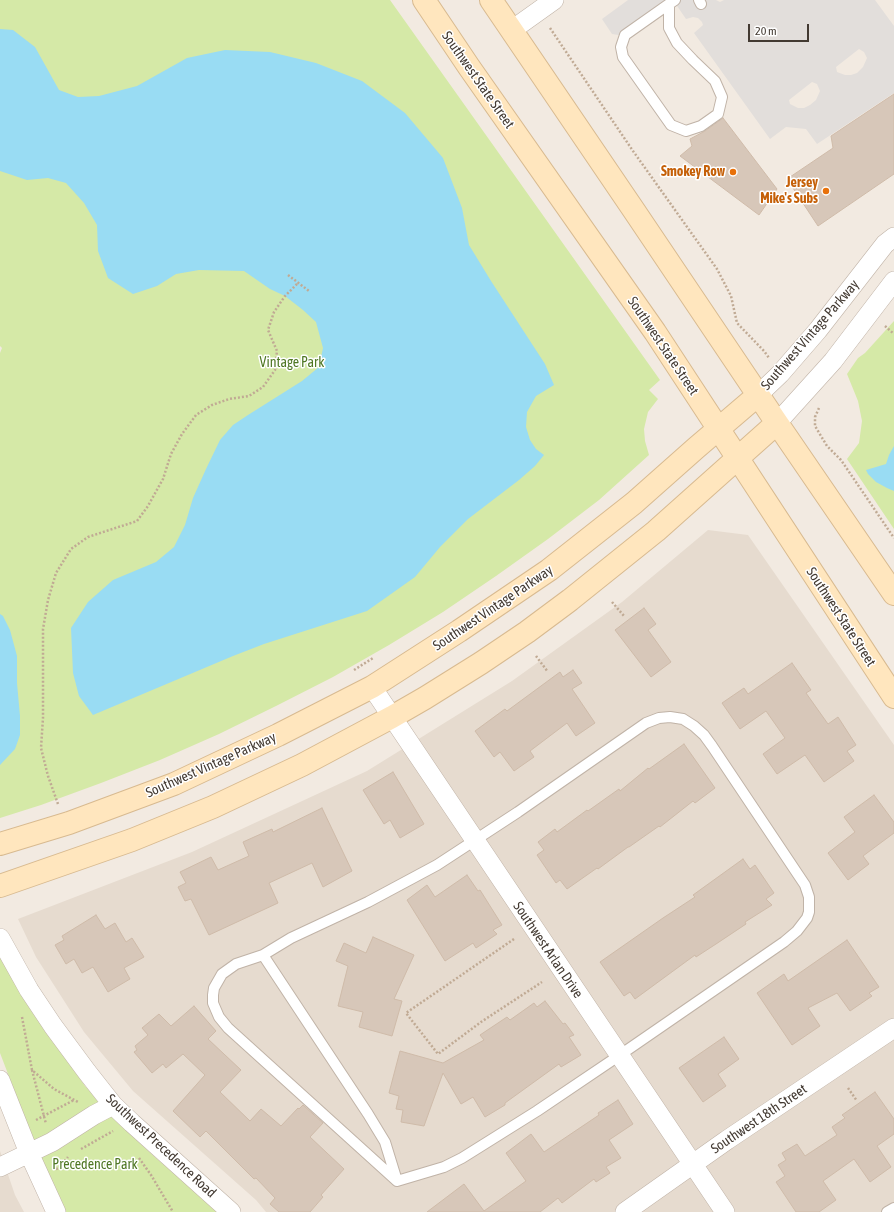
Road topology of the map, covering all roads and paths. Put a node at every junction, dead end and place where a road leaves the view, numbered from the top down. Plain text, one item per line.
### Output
1 (424, 0) edge
2 (491, 0) edge
3 (554, 0) edge
4 (672, 2) edge
5 (539, 11) junction
6 (512, 30) junction
7 (894, 237) edge
8 (288, 275) dead end
9 (894, 281) edge
10 (298, 282) junction
11 (309, 291) dead end
12 (885, 326) dead end
13 (894, 334) edge
14 (780, 374) junction
15 (758, 395) junction
16 (800, 398) junction
17 (776, 423) junction
18 (718, 429) junction
19 (737, 458) junction
20 (894, 538) edge
21 (894, 594) edge
22 (612, 602) dead end
23 (624, 616) dead end
24 (536, 656) dead end
25 (375, 658) dead end
26 (353, 671) dead end
27 (548, 672) dead end
28 (372, 687) junction
29 (894, 697) edge
30 (392, 717) junction
31 (64, 801) dead end
32 (58, 804) junction
33 (51, 806) dead end
34 (475, 840) junction
35 (0, 844) edge
36 (0, 886) edge
37 (0, 938) edge
38 (514, 939) dead end
39 (263, 955) junction
40 (542, 982) dead end
41 (21, 1013) dead end
42 (894, 1028) edge
43 (620, 1055) junction
44 (0, 1080) edge
45 (848, 1088) dead end
46 (74, 1100) junction
47 (857, 1101) dead end
48 (113, 1104) junction
49 (94, 1115) junction
50 (132, 1123) junction
51 (20, 1128) junction
52 (112, 1131) junction
53 (117, 1136) dead end
54 (81, 1149) dead end
55 (29, 1153) junction
56 (68, 1156) dead end
57 (138, 1156) dead end
58 (692, 1164) junction
59 (0, 1167) edge
60 (39, 1176) junction
61 (396, 1181) junction
62 (894, 1208) edge
63 (56, 1212) edge
64 (173, 1212) edge
65 (232, 1212) edge
66 (625, 1212) edge
67 (725, 1212) edge
68 (887, 1212) edge

1 - 18 street, Southwest State Street
2 - 6 street
3 - 5 street
4 - 4 lane
5 - 6 street
5 - 14 path
6 - 15 street
7 - 14 street, Southwest Vintage Parkway
8 - 10 path
9 - 16 street, Southwest Vintage Parkway
10 - 11 path
10 - 32 path
12 - 13 path
14 - 15 street, Southwest Vintage Parkway
15 - 17 street
15 - 18 street, Southwest Vintage Parkway
16 - 17 street, Southwest Vintage Parkway
16 - 20 path
17 - 19 street, Southwest Vintage Parkway
17 - 21 street
18 - 19 street, Southwest State Street
18 - 28 street, Southwest Vintage Parkway
19 - 29 street, Southwest State Street
19 - 30 street, Southwest Vintage Parkway
22 - 23 path
24 - 27 path
25 - 26 path
28 - 30 street, Southwest Arlan Drive
28 - 35 street, Southwest Vintage Parkway
30 - 34 street, Southwest Arlan Drive
30 - 36 street, Southwest Vintage Parkway
31 - 32 path
32 - 33 path
34 - 39 lane
34 - 43 street, Southwest Arlan Drive
34 - 43 lane
37 - 48 street, Southwest Precedence Road
38 - 40 path
39 - 61 lane
39 - 61 lane
41 - 46 path
42 - 58 street, Southwest 18th Street
43 - 58 street, Southwest Arlan Drive
43 - 61 lane
44 - 51 street
45 - 47 path
46 - 49 path
46 - 51 path
48 - 49 street
48 - 50 street, Southwest Precedence Road
49 - 52 path
49 - 55 street
50 - 52 path
50 - 65 street, Southwest Precedence Road
51 - 55 street
52 - 53 path
52 - 54 path
55 - 59 street
55 - 60 street
56 - 60 path
57 - 64 path
58 - 66 street, Southwest 18th Street
58 - 67 street, Southwest Arlan Drive
60 - 63 street
62 - 68 lane

